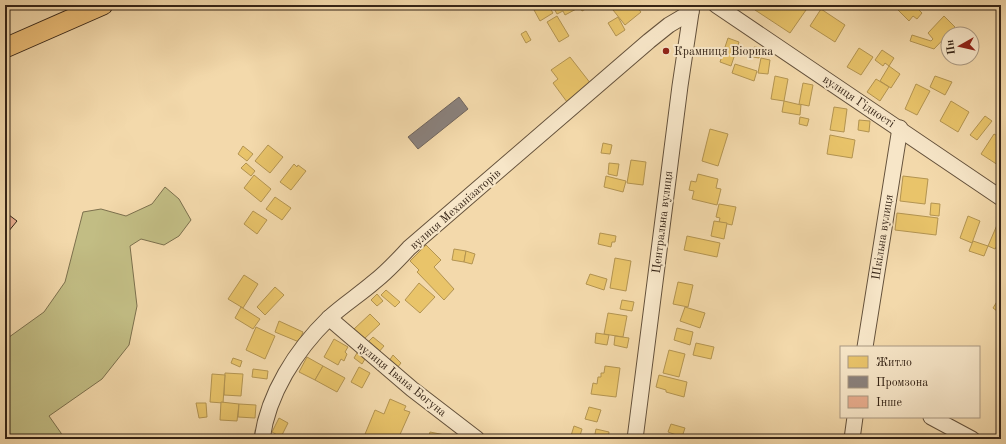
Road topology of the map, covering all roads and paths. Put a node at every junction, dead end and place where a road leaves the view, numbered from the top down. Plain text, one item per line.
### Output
1 (103, 5) edge
2 (716, 5) edge
3 (692, 8) edge
4 (5, 48) edge
5 (900, 128) junction
6 (1001, 198) edge
7 (329, 318) junction
8 (865, 346) edge
9 (855, 418) edge
10 (933, 418) edge
11 (262, 439) edge
12 (477, 439) edge
13 (635, 439) edge
14 (852, 439) edge
15 (972, 439) edge

1 - 4 main road
2 - 5 street, вулиця Гідності
3 - 7 street, вулиця Механізаторів
3 - 13 street, Центральна вулиця
5 - 6 street, вулиця Гідності
5 - 8 street, Шкільна вулиця
7 - 11 street, вулиця Механізаторів
7 - 12 street, вулиця Івана Богуна
9 - 14 street
10 - 15 street

